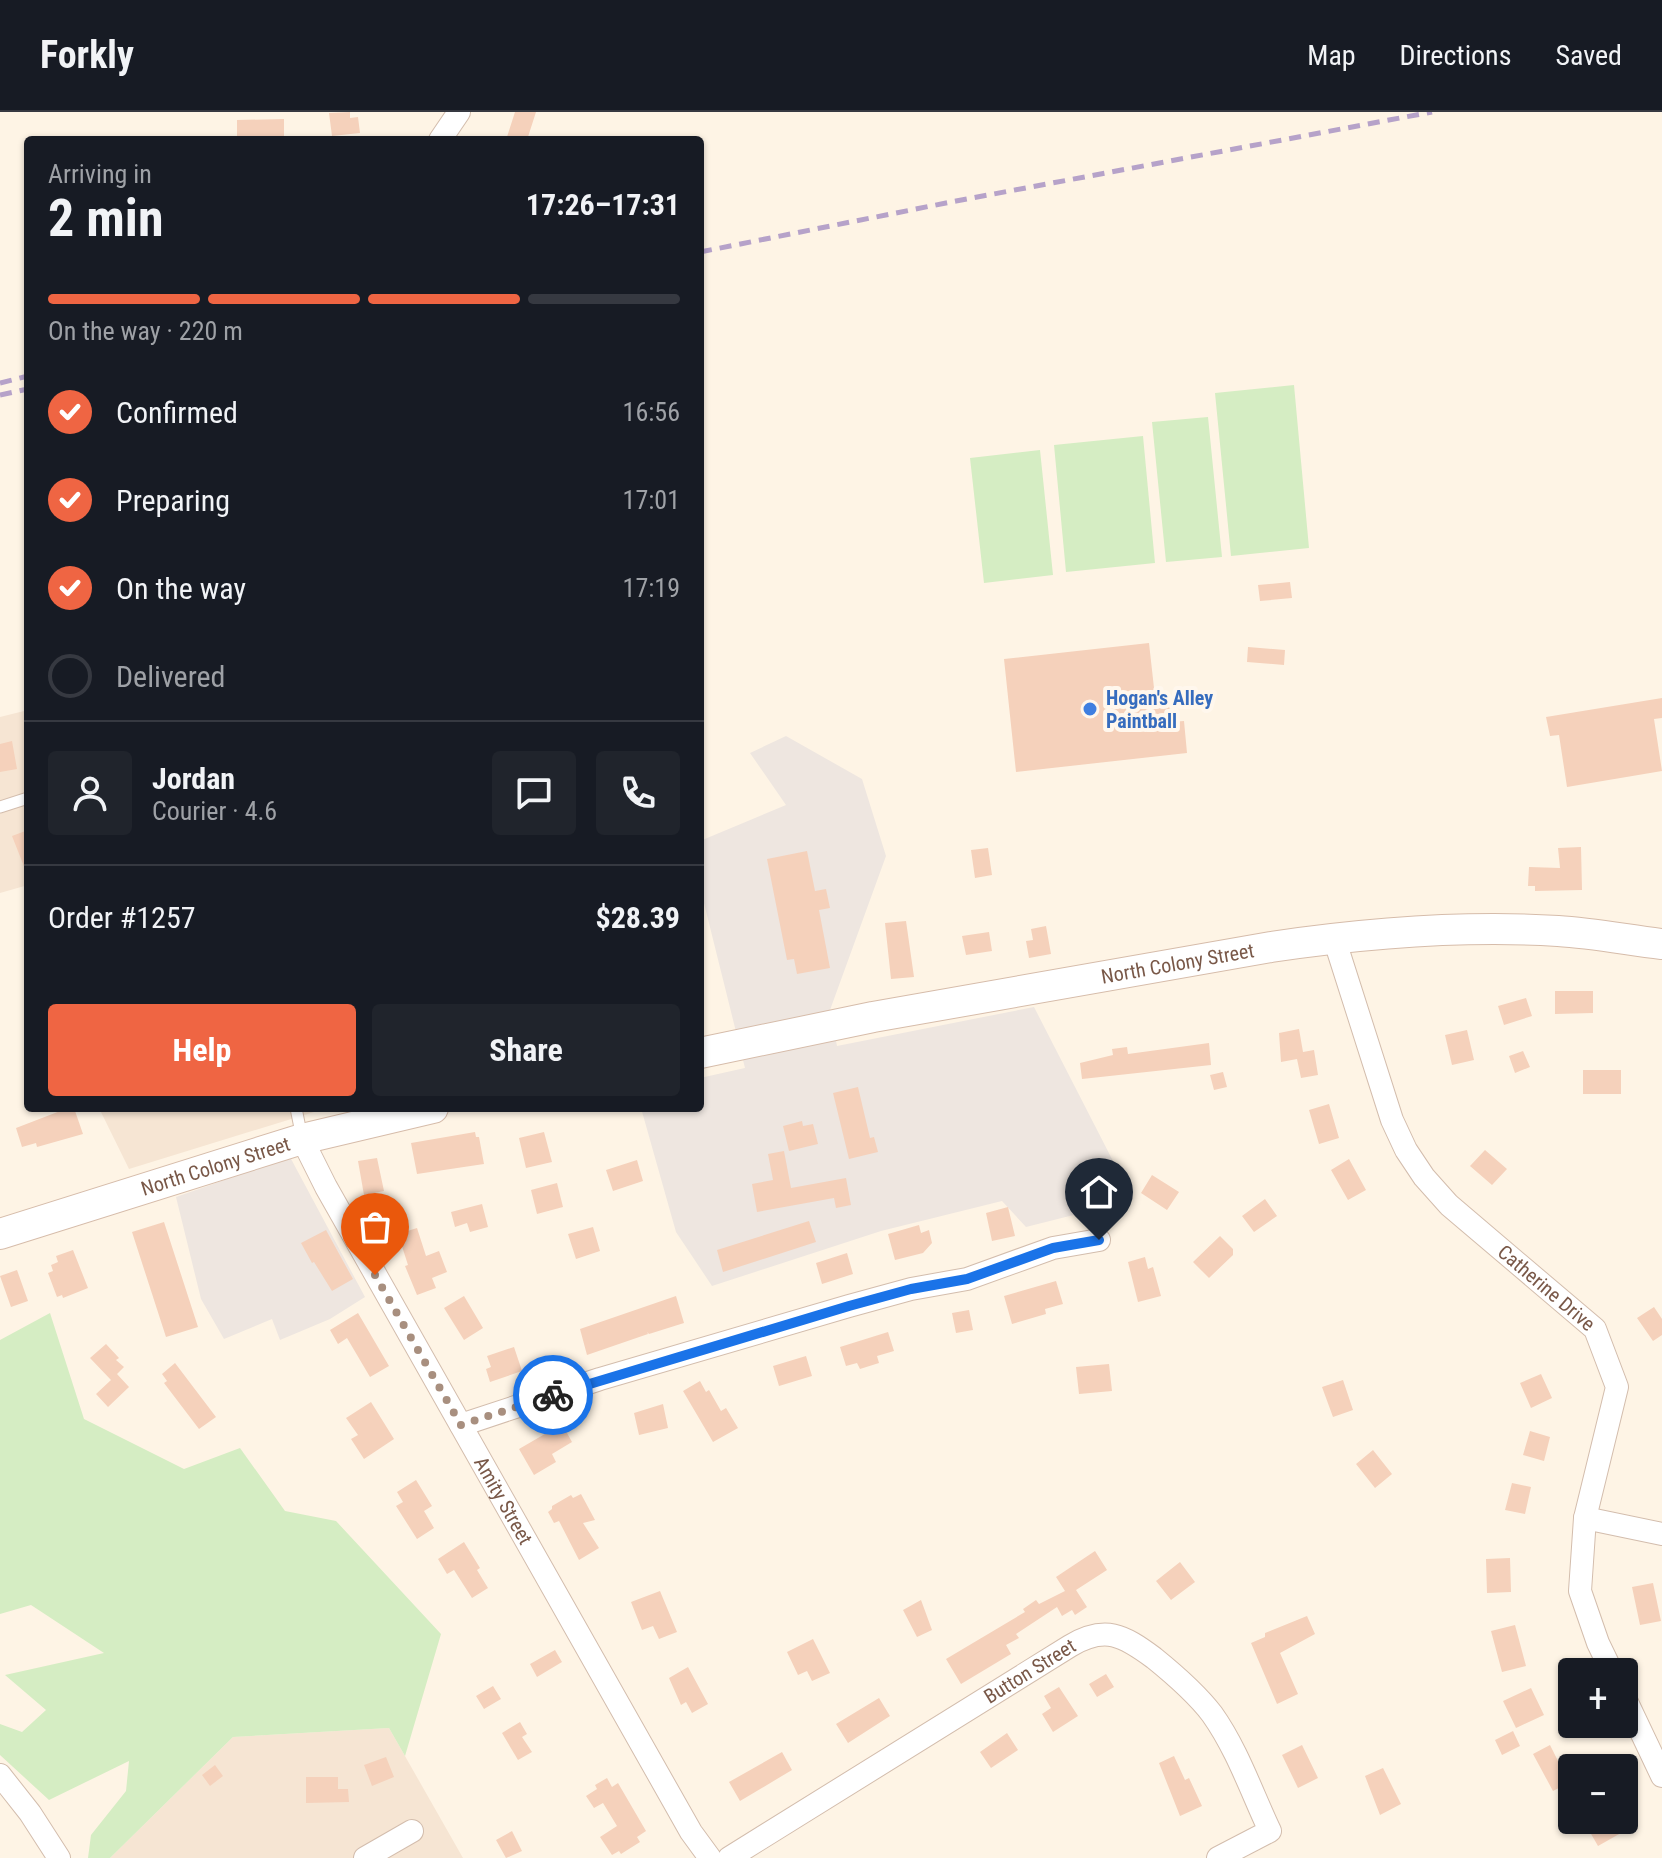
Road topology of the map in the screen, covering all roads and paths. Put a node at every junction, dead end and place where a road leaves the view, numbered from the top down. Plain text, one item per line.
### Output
1 (459, 112) edge
2 (443, 136) edge
3 (24, 799) edge
4 (0, 807) edge
5 (1334, 938) junction
6 (1662, 944) edge
7 (704, 1052) edge
8 (297, 1112) edge
9 (416, 1112) edge
10 (302, 1139) junction
11 (0, 1234) edge
12 (1099, 1240) dead end
13 (461, 1425) junction
14 (1585, 1518) junction
15 (1662, 1534) edge
16 (1605, 1658) edge
17 (1638, 1725) edge
18 (0, 1775) edge
19 (1662, 1776) edge
20 (412, 1831) dead end
21 (59, 1858) edge
22 (365, 1858) edge
23 (710, 1858) edge
24 (729, 1858) edge
25 (1218, 1858) edge

1 - 2 street
3 - 4 lane
5 - 6 main road, North Colony Street
5 - 7 main road, North Colony Street
5 - 14 street, Catherine Drive
8 - 10 lane
9 - 10 main road, North Colony Street
10 - 11 main road, North Colony Street
10 - 13 street, Amity Street
12 - 13 street
13 - 23 street, Amity Street
14 - 15 street
14 - 16 street, Catherine Drive
17 - 19 street
18 - 21 street
20 - 22 street
24 - 25 street, Button Street

